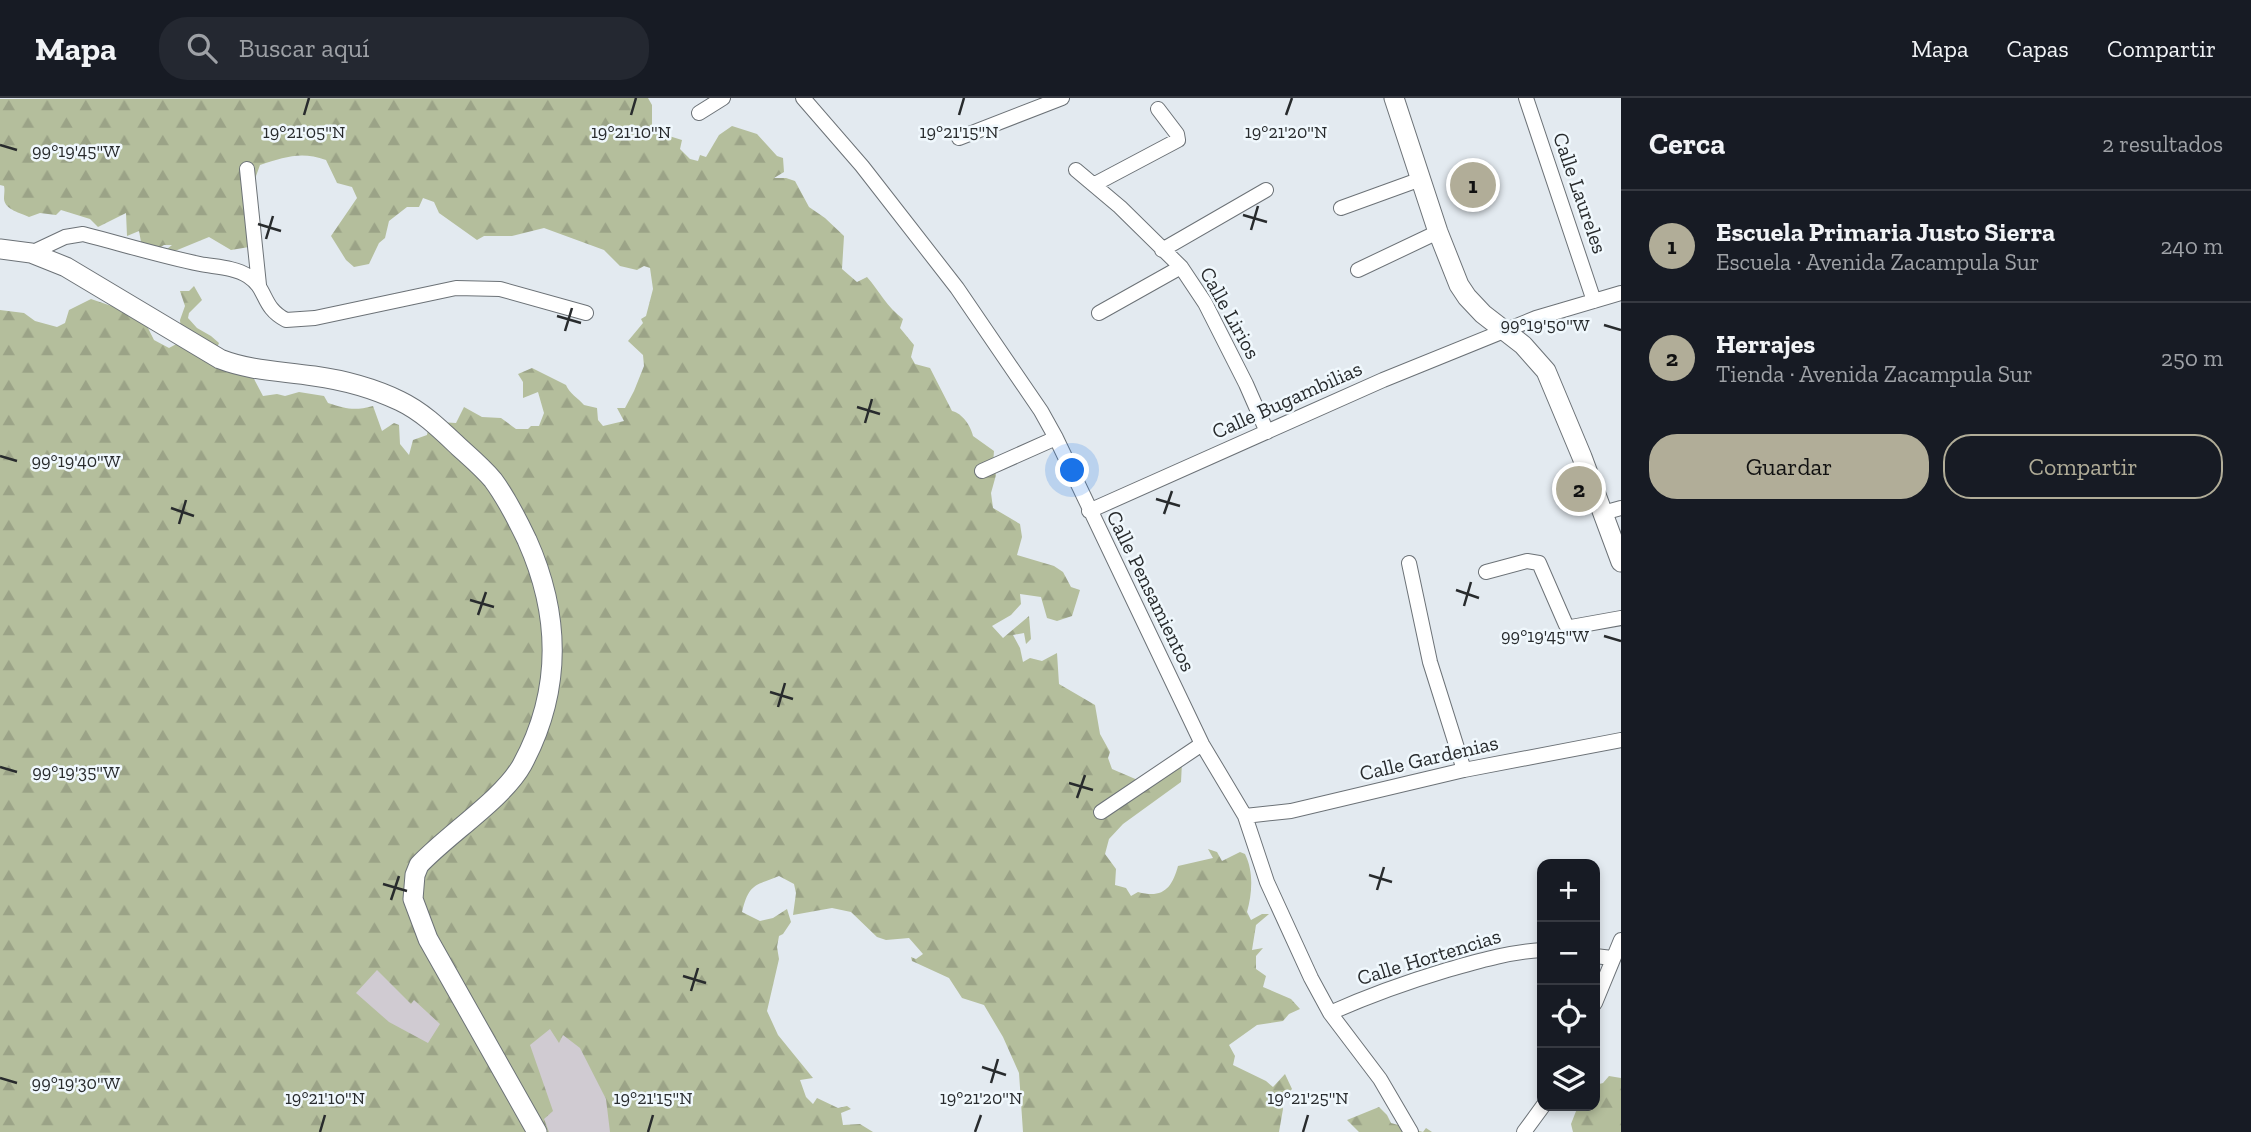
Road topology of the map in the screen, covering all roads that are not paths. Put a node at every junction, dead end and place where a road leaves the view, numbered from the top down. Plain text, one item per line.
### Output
1 (723, 98) edge
2 (803, 98) edge
3 (1062, 98) edge
4 (1394, 98) edge
5 (1526, 98) edge
6 (1158, 109) dead end
7 (699, 113) dead end
8 (959, 138) dead end
9 (247, 169) dead end
10 (1076, 170) dead end
11 (1421, 179) junction
12 (1095, 184) junction
13 (1266, 190) dead end
14 (1340, 208) dead end
15 (1438, 232) junction
16 (0, 249) edge
17 (1163, 250) junction
18 (31, 253) junction
19 (1181, 267) junction
20 (1358, 270) dead end
21 (259, 285) junction
22 (1621, 293) edge
23 (1594, 301) junction
24 (586, 313) dead end
25 (1099, 313) dead end
26 (1503, 331) junction
27 (1267, 432) junction
28 (1056, 438) junction
29 (982, 471) dead end
30 (1089, 511) junction
31 (1612, 511) edge
32 (1621, 562) edge
33 (1409, 563) dead end
34 (1486, 572) dead end
35 (1621, 618) edge
36 (1621, 740) edge
37 (1202, 744) junction
38 (1464, 769) junction
39 (1101, 812) dead end
40 (1245, 816) junction
41 (1621, 940) edge
42 (1537, 950) edge
43 (1600, 957) edge
44 (1612, 958) junction
45 (1600, 990) edge
46 (1330, 1013) junction
47 (1539, 1111) edge
48 (537, 1132) edge
49 (1411, 1132) edge
50 (1524, 1132) edge

1 - 7 street
2 - 28 street, Calle Pensamientos
3 - 8 street
4 - 11 main road
5 - 23 street, Calle Laureles
6 - 12 street
9 - 21 street
10 - 12 street, Calle Lirios
11 - 14 street
11 - 15 main road
12 - 17 street, Calle Lirios
13 - 17 street
15 - 20 street
15 - 26 main road
16 - 18 main road
17 - 19 street, Calle Lirios
18 - 21 street
18 - 48 main road
19 - 25 street
19 - 27 street, Calle Lirios
21 - 24 street
22 - 23 street, Calle Bugambilias
23 - 26 street, Calle Bugambilias
26 - 27 street, Calle Bugambilias
26 - 31 main road
27 - 30 street, Calle Bugambilias
28 - 29 street
28 - 30 street, Calle Pensamientos
30 - 37 street, Calle Pensamientos
31 - 32 main road
33 - 38 street
34 - 35 street
36 - 38 street, Calle Gardenias
37 - 39 street
37 - 40 street, Calle Pensamientos
38 - 40 street, Calle Gardenias
40 - 46 street, Calle Pensamientos
41 - 44 street
42 - 46 street, Calle Hortencias
43 - 44 street
44 - 45 street
46 - 49 street, Calle Pensamientos
47 - 50 street

